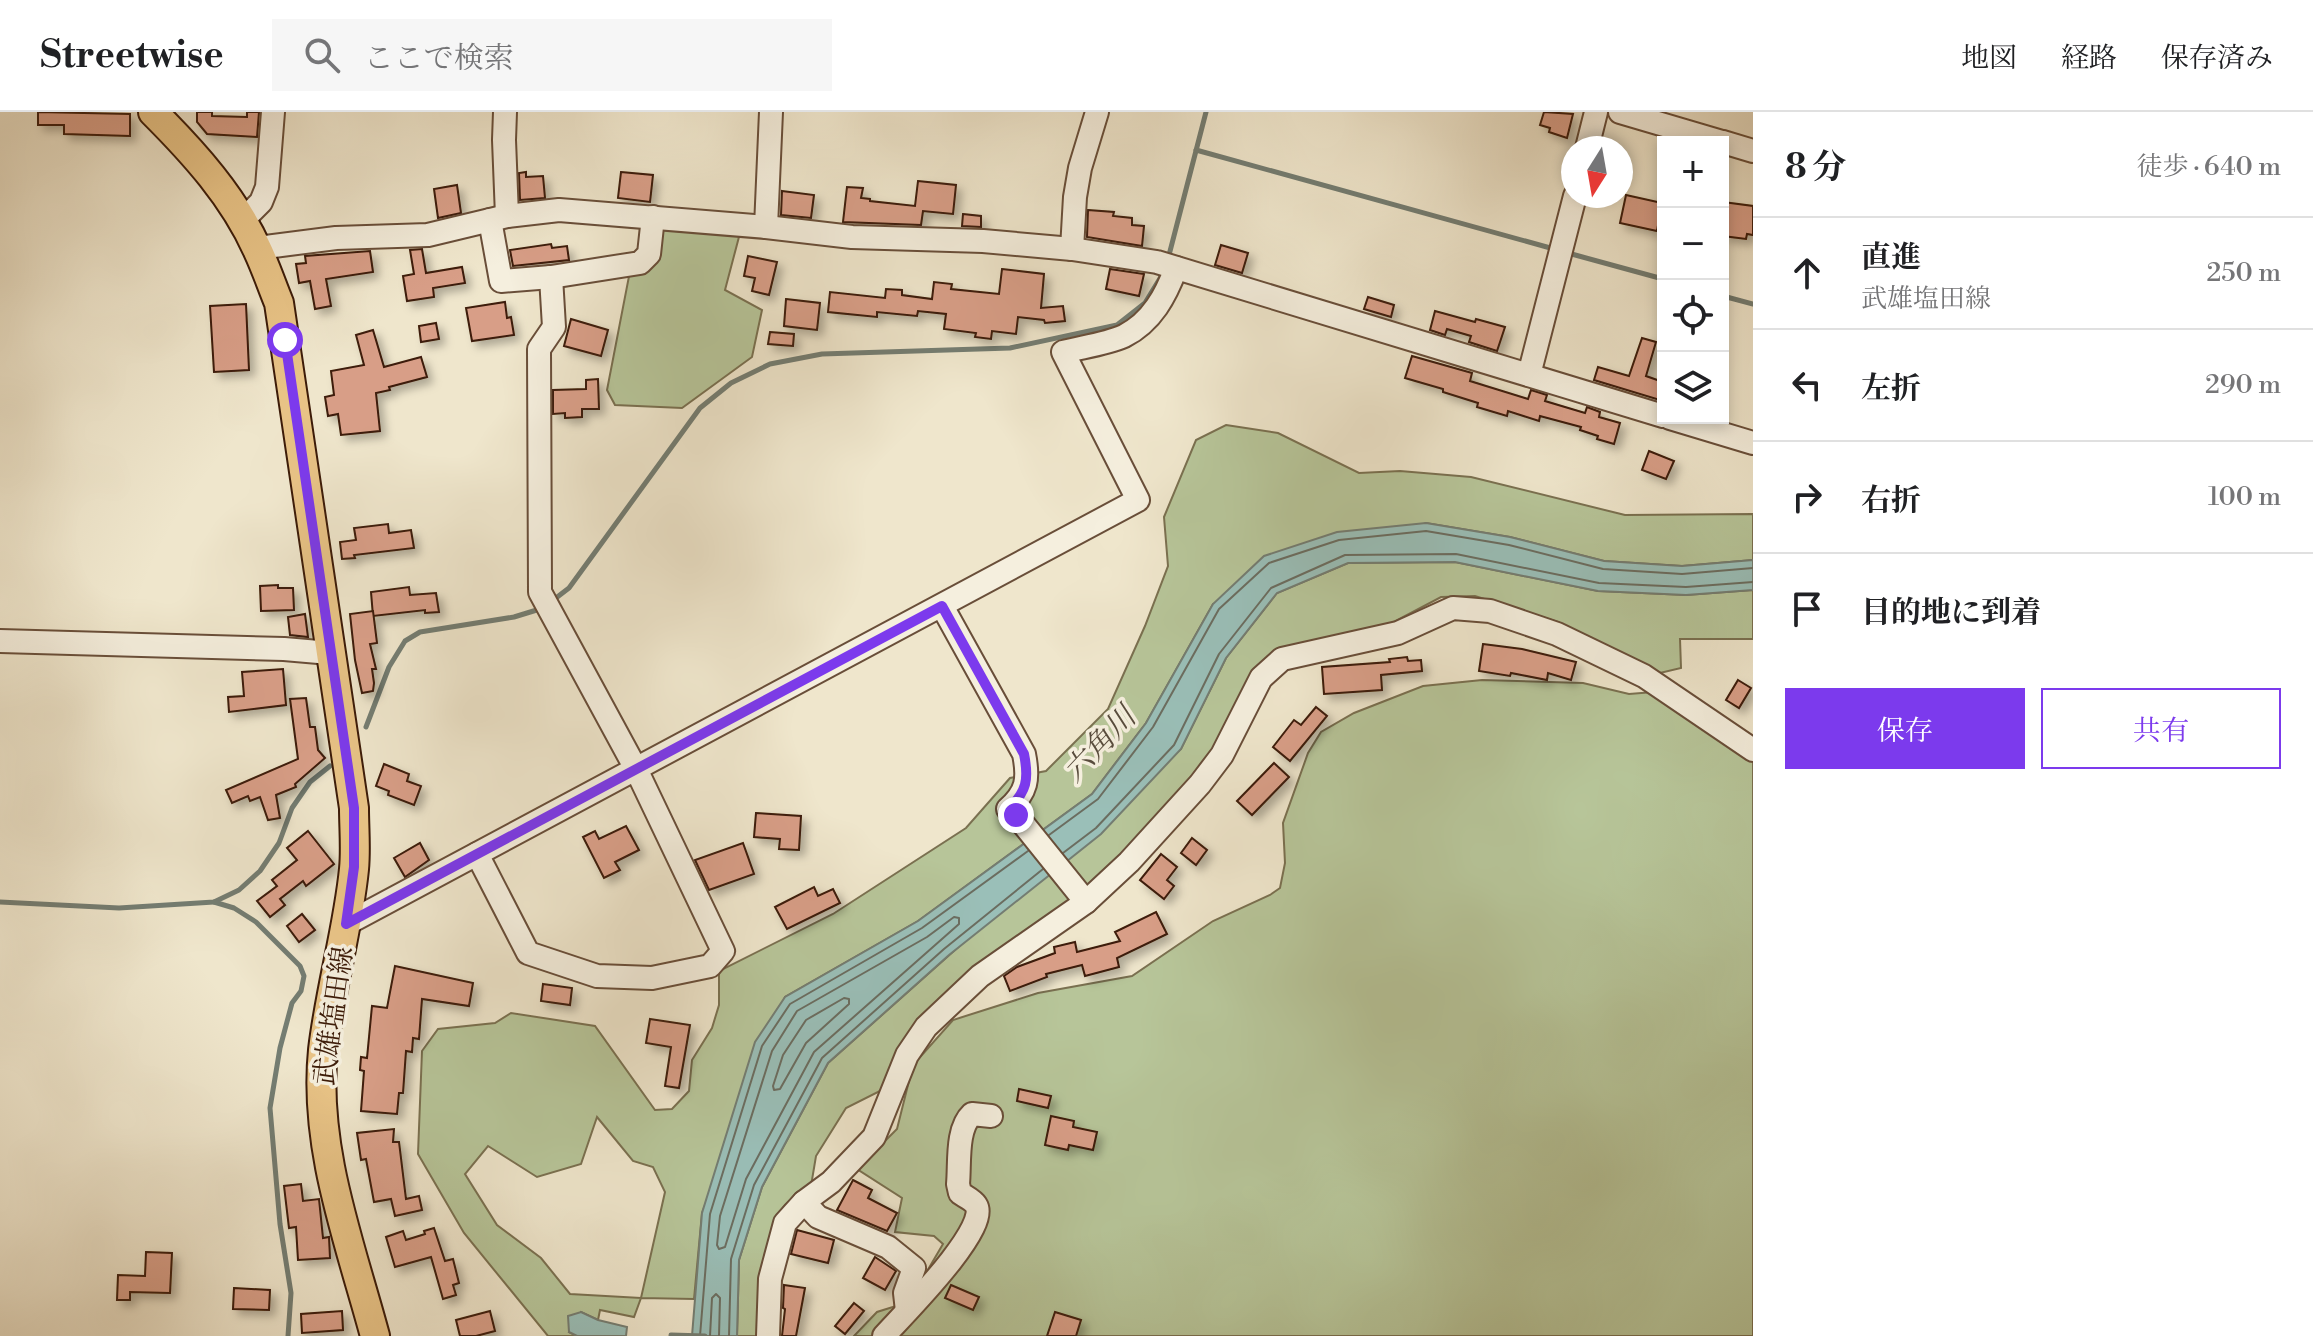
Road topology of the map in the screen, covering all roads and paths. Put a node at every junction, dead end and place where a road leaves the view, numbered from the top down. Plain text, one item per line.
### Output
1 (153, 112) edge
2 (273, 112) edge
3 (505, 112) edge
4 (771, 112) edge
5 (1097, 112) edge
6 (1596, 112) edge
7 (1620, 112) edge
8 (1590, 136) edge
9 (1702, 136) edge
10 (1729, 144) edge
11 (1753, 151) edge
12 (1572, 208) edge
13 (653, 217) junction
14 (498, 218) junction
15 (242, 221) junction
16 (766, 227) junction
17 (258, 248) junction
18 (1072, 249) junction
19 (1167, 265) junction
20 (551, 277) junction
21 (1529, 375) junction
22 (1657, 414) edge
23 (1690, 424) edge
24 (1753, 443) edge
25 (942, 606) junction
26 (0, 641) edge
27 (330, 653) junction
28 (1753, 750) edge
29 (636, 769) junction
30 (477, 854) junction
31 (1084, 898) junction
32 (346, 924) junction
33 (991, 1116) dead end
34 (804, 1202) junction
35 (907, 1311) junction
36 (375, 1336) edge
37 (768, 1336) edge
38 (884, 1336) edge

1 - 15 main road, 武雄塩田線
2 - 15 street
3 - 14 street
4 - 16 street
5 - 18 street
6 - 8 street
7 - 9 street
10 - 11 street
12 - 21 street
13 - 14 street
13 - 16 street
13 - 20 street
14 - 17 street
14 - 20 street
15 - 17 main road, 武雄塩田線
16 - 18 street
17 - 27 main road, 武雄塩田線
18 - 19 street
19 - 21 street
19 - 25 street
20 - 29 street
21 - 22 street
23 - 24 street
25 - 29 street
25 - 31 street
26 - 27 street
27 - 32 main road, 武雄塩田線
28 - 31 street
29 - 30 street
29 - 30 street
30 - 32 street
31 - 34 street
32 - 36 main road, 武雄塩田線
33 - 35 street
34 - 35 street
34 - 37 street
35 - 38 street

